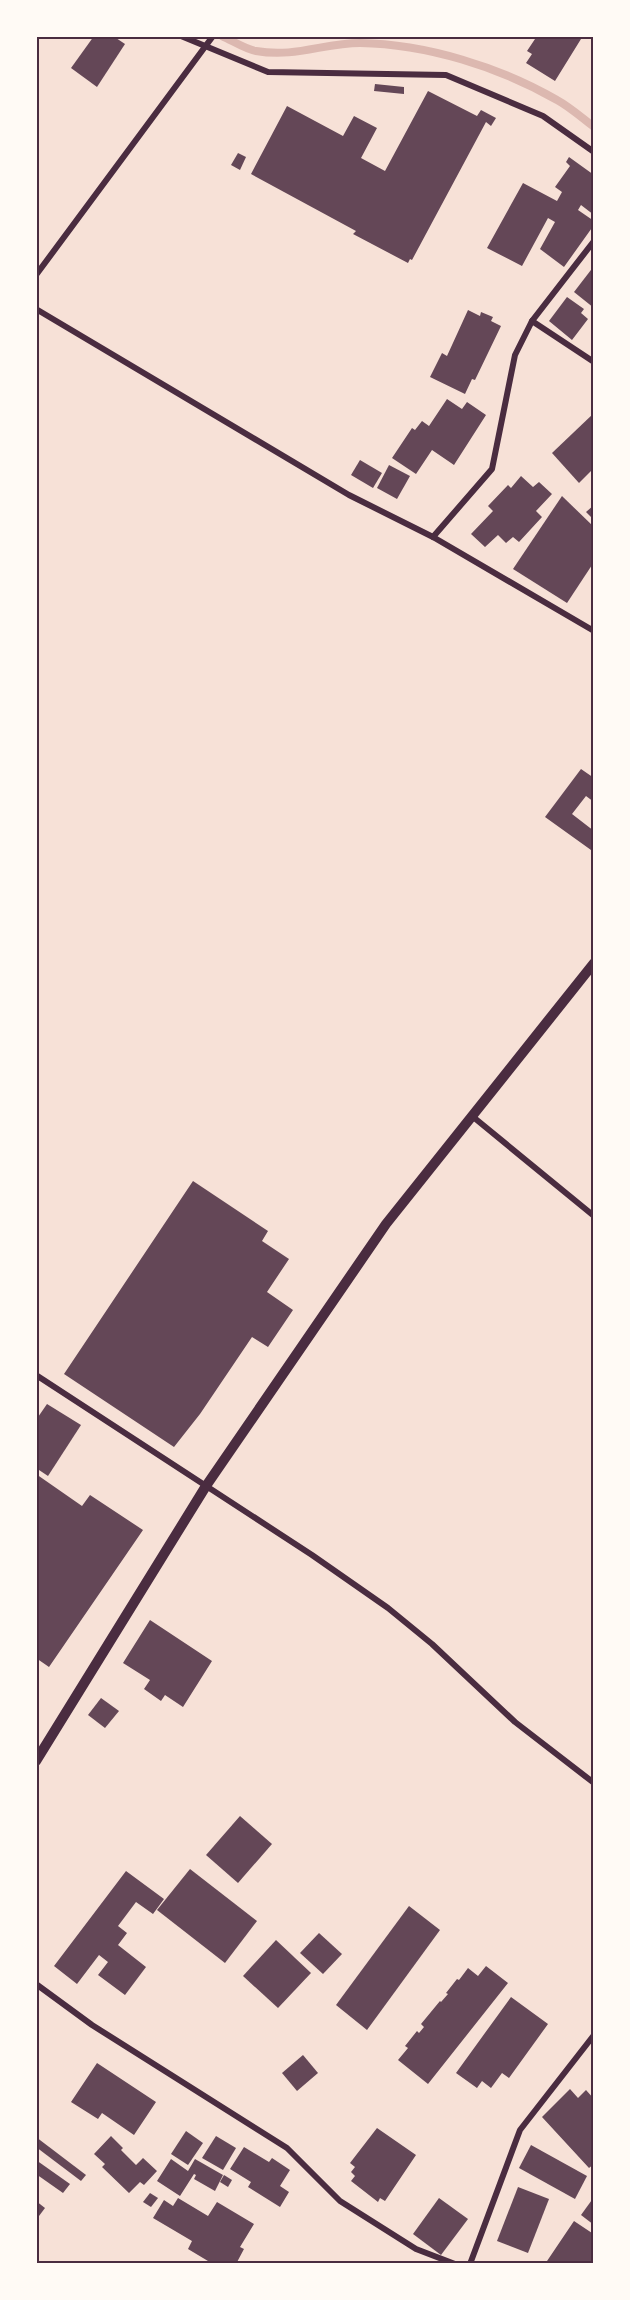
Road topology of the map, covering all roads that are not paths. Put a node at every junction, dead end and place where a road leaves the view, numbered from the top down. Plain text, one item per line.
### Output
1 (181, 36) edge
2 (213, 36) edge
3 (206, 46) junction
4 (594, 152) edge
5 (594, 241) edge
6 (36, 275) edge
7 (36, 309) edge
8 (532, 321) junction
9 (594, 362) edge
10 (433, 537) junction
11 (594, 631) edge
12 (594, 963) edge
13 (471, 1115) junction
14 (594, 1216) edge
15 (36, 1375) edge
16 (206, 1486) junction
17 (36, 1761) edge
18 (594, 1783) edge
19 (36, 1983) edge
20 (594, 2036) edge
21 (455, 2264) edge
22 (470, 2264) edge

1 - 3 street
2 - 3 street
3 - 4 street
3 - 6 street
5 - 8 street
7 - 10 street
8 - 9 street
8 - 10 street
10 - 11 street
12 - 13 street
13 - 14 street
13 - 16 street
15 - 16 street
16 - 17 street
16 - 18 street
19 - 21 street
20 - 22 street

